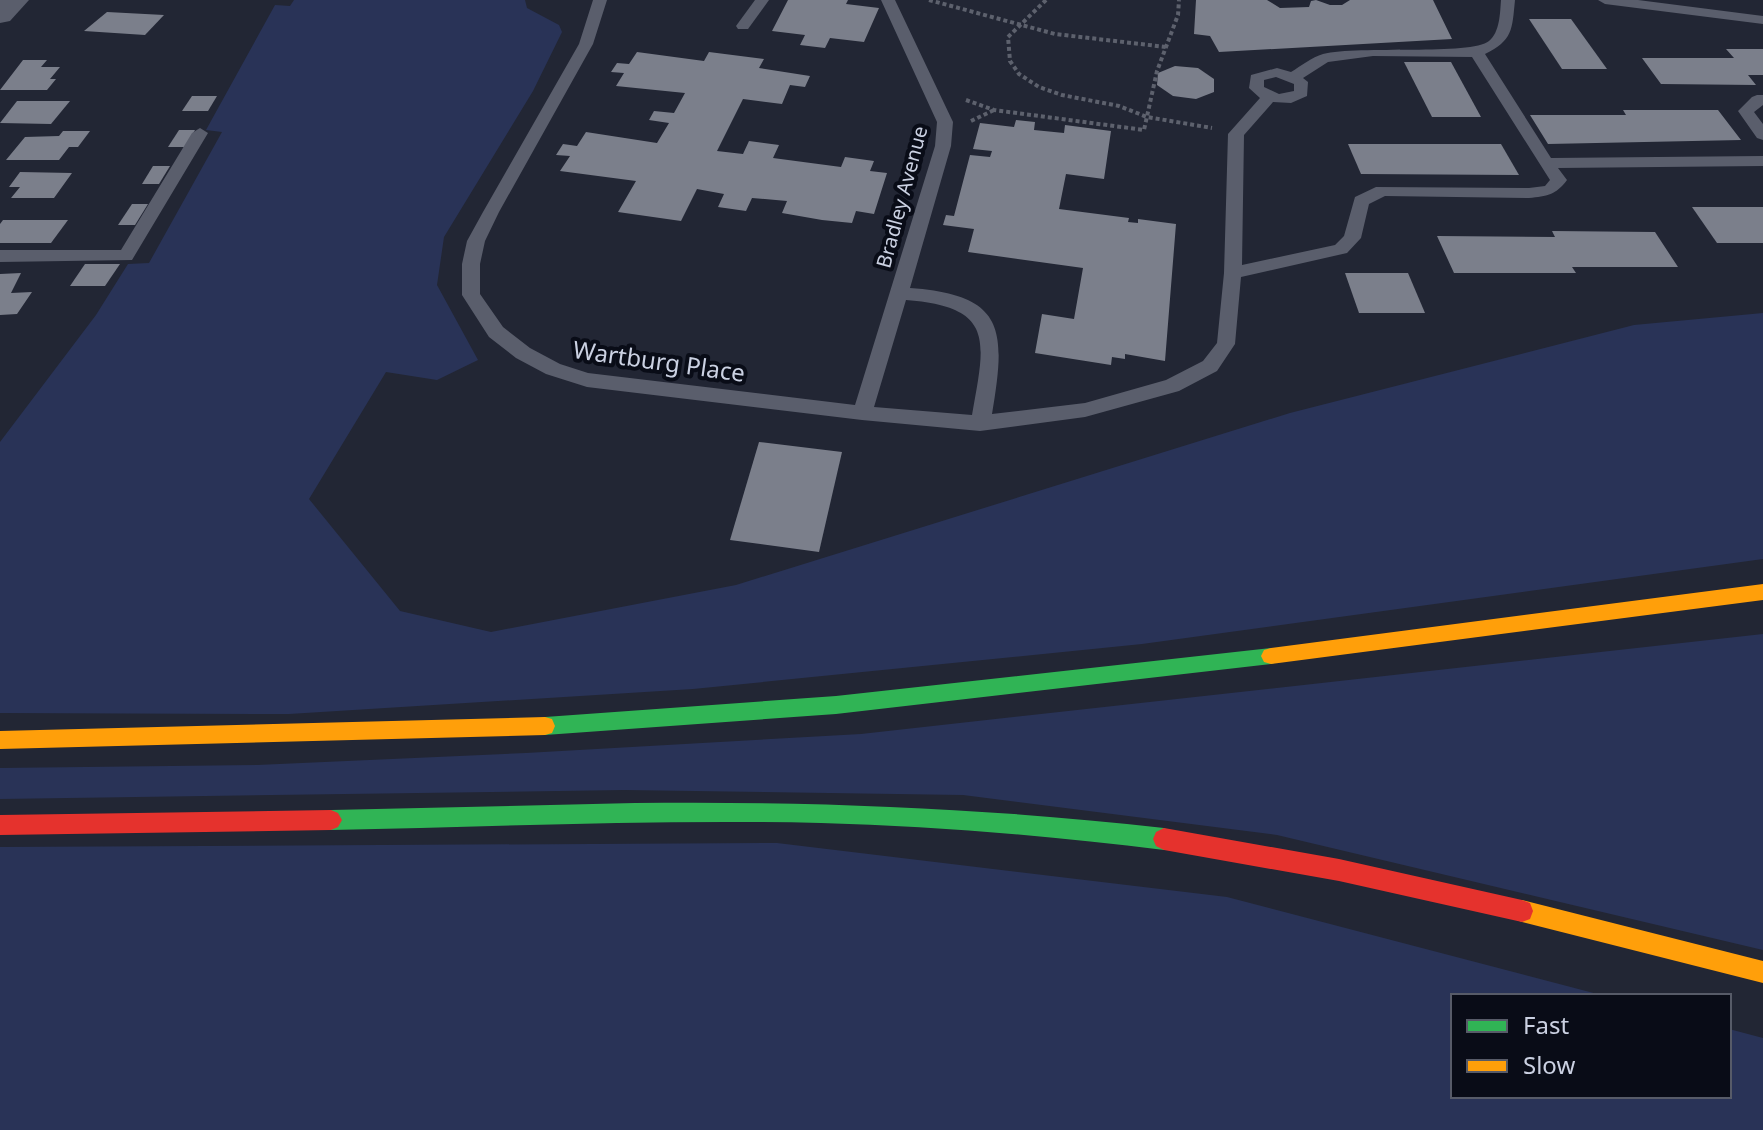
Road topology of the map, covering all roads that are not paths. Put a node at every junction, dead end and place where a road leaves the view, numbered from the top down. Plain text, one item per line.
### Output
1 (15, 0) edge
2 (600, 0) edge
3 (762, 0) edge
4 (888, 0) edge
5 (1508, 0) edge
6 (1605, 0) edge
7 (0, 15) edge
8 (1763, 20) edge
9 (743, 26) dead end
10 (1477, 53) junction
11 (1294, 77) junction
12 (1269, 97) junction
13 (1763, 100) edge
14 (200, 133) dead end
15 (1763, 135) edge
16 (1763, 161) edge
17 (1546, 163) junction
18 (0, 256) edge
19 (1233, 273) junction
20 (898, 293) junction
21 (862, 413) junction
22 (980, 423) junction
23 (1763, 592) edge
24 (0, 740) edge
25 (0, 825) edge
26 (1763, 972) edge

1 - 7 street
2 - 21 lane, Wartburg Place
3 - 9 lane
4 - 20 lane, Bradley Avenue
5 - 10 lane
6 - 8 lane
10 - 11 lane
10 - 17 lane
11 - 12 lane
11 - 12 lane
12 - 19 lane, Wartburg Place
13 - 15 lane
14 - 18 lane
16 - 17 lane
17 - 19 lane
19 - 22 lane, Wartburg Place
20 - 21 lane, Bradley Avenue
20 - 22 lane
21 - 22 lane, Wartburg Place
23 - 24 highway
25 - 26 highway

